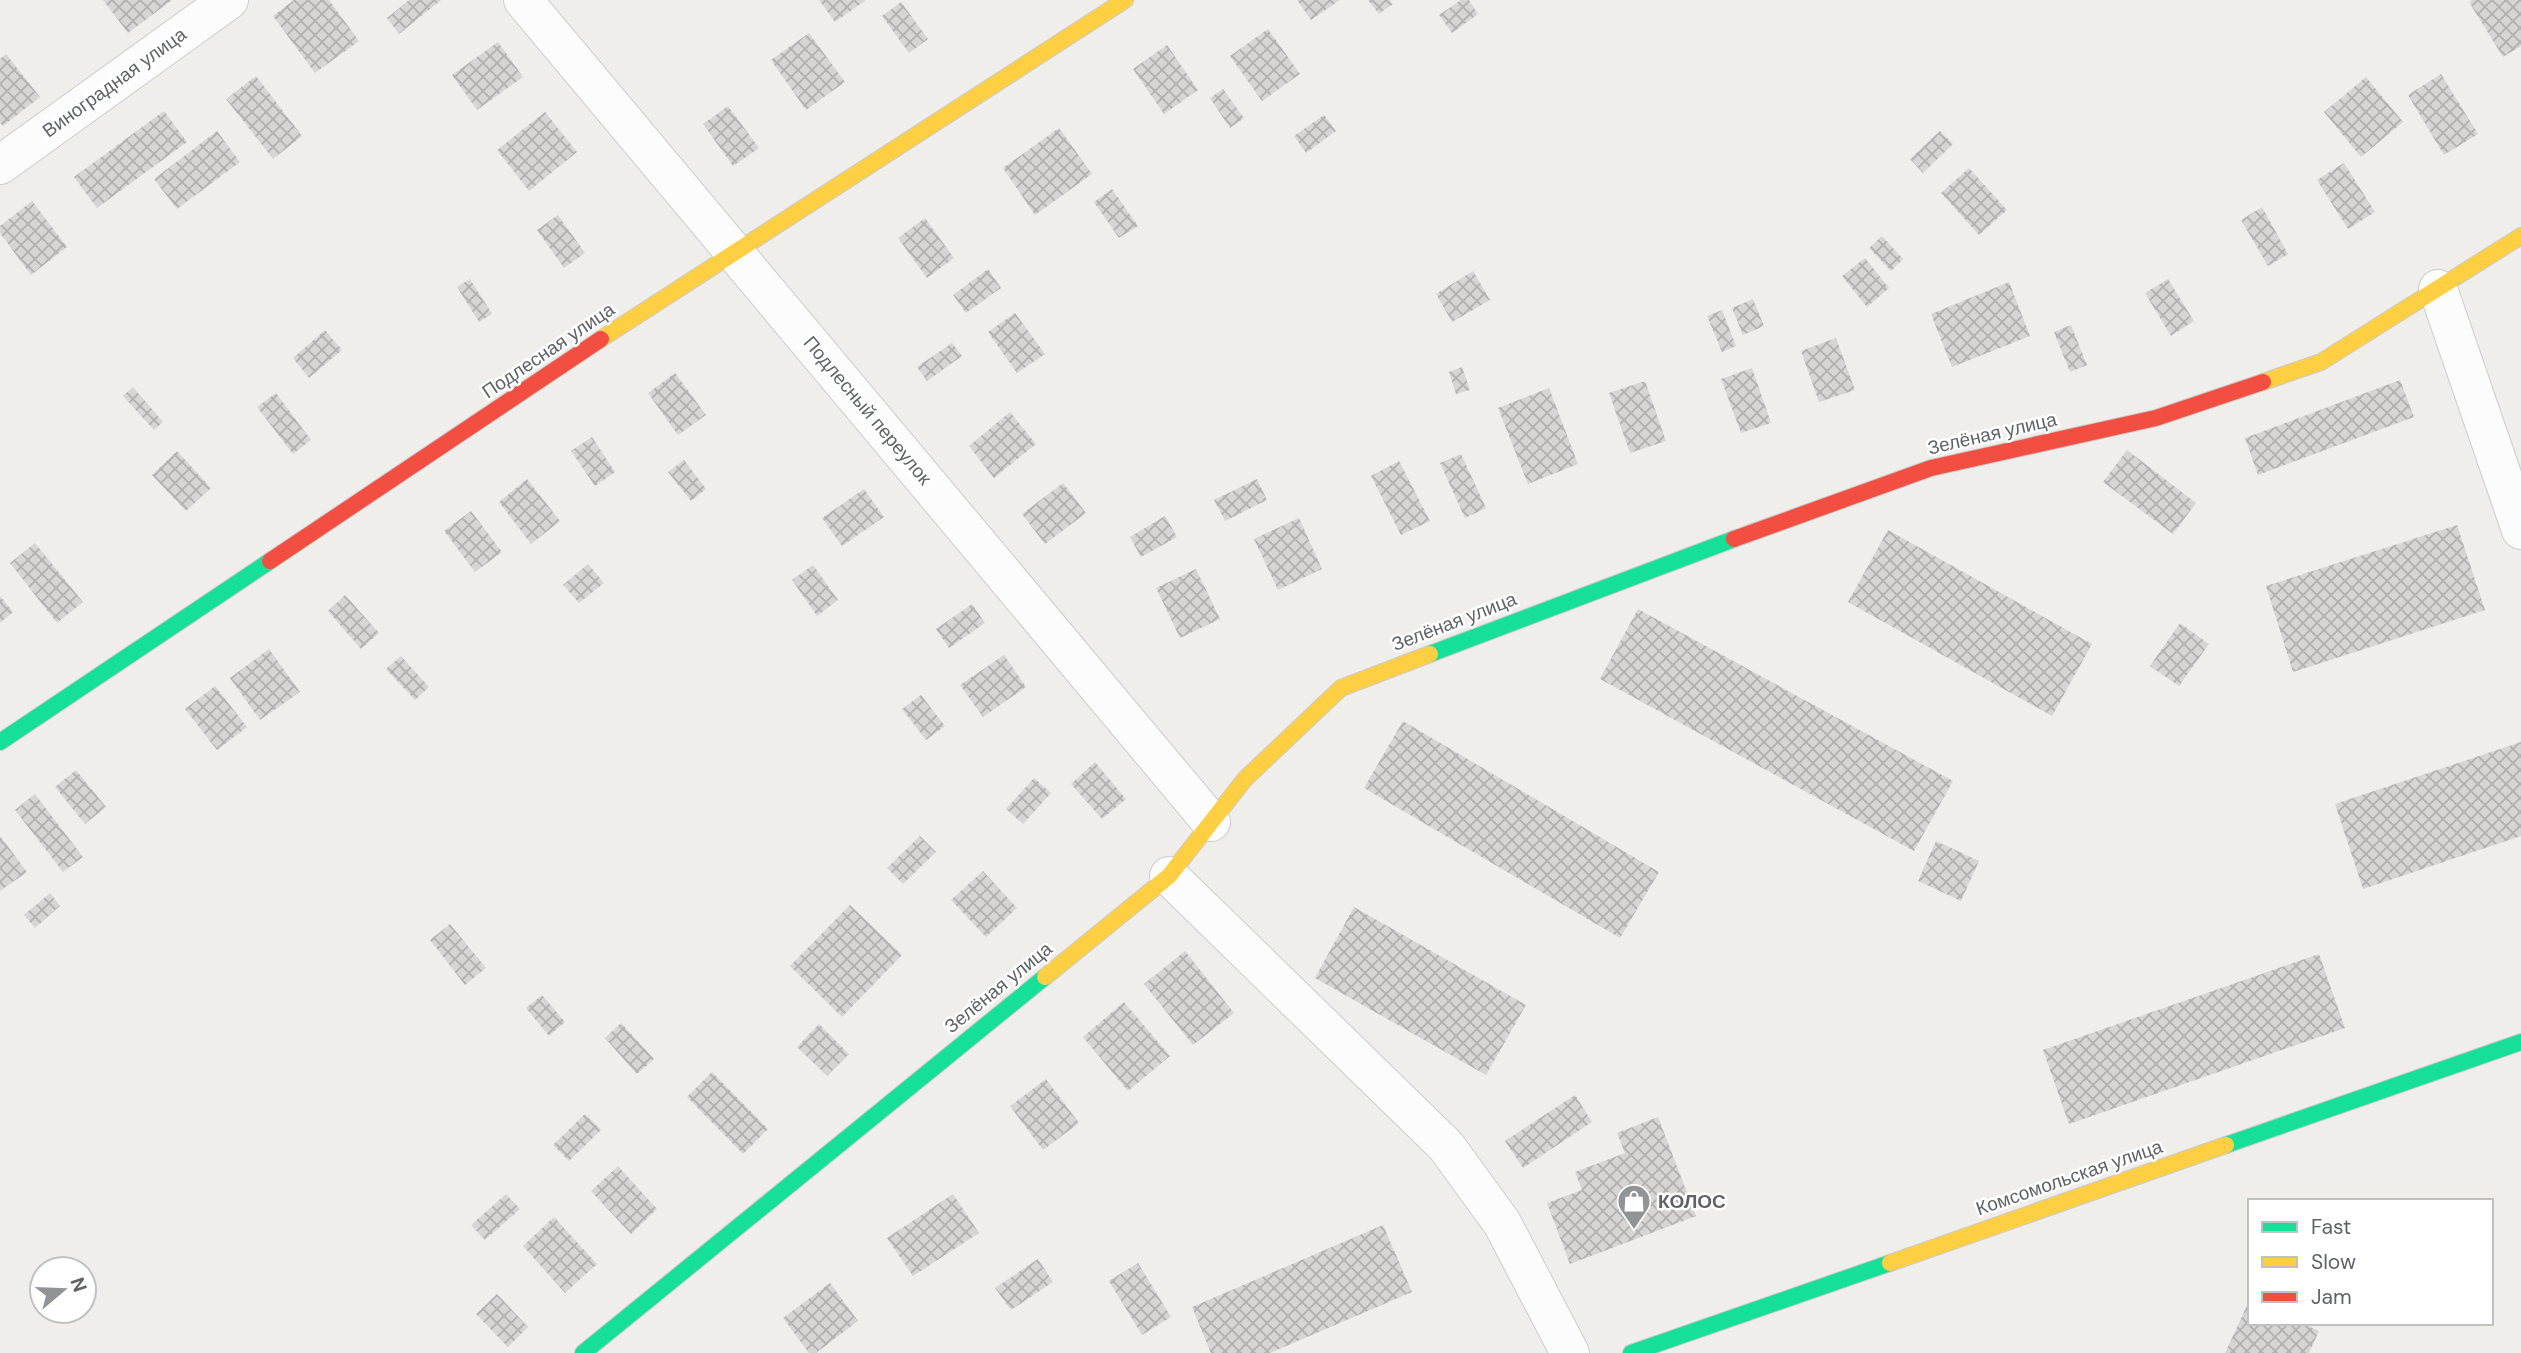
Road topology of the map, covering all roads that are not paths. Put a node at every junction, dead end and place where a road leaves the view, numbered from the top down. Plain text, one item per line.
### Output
1 (229, 0) edge
2 (523, 0) edge
3 (1125, 0) edge
4 (0, 165) edge
5 (2521, 236) edge
6 (735, 250) junction
7 (2438, 289) junction
8 (2521, 530) edge
9 (0, 743) edge
10 (1211, 822) junction
11 (1169, 876) junction
12 (2521, 1042) edge
13 (583, 1353) edge
14 (1570, 1353) edge
15 (1631, 1353) edge

1 - 4 street, Виноградная улица
2 - 6 street, Подлесный переулок
3 - 6 street, Подлесная улица
5 - 7 street, Зелёная улица
6 - 9 street, Подлесная улица
6 - 10 street, Подлесный переулок
7 - 8 street
7 - 10 street, Зелёная улица
10 - 11 street, Зелёная улица
11 - 13 street, Зелёная улица
11 - 14 street
12 - 15 street, Комсомольская улица

